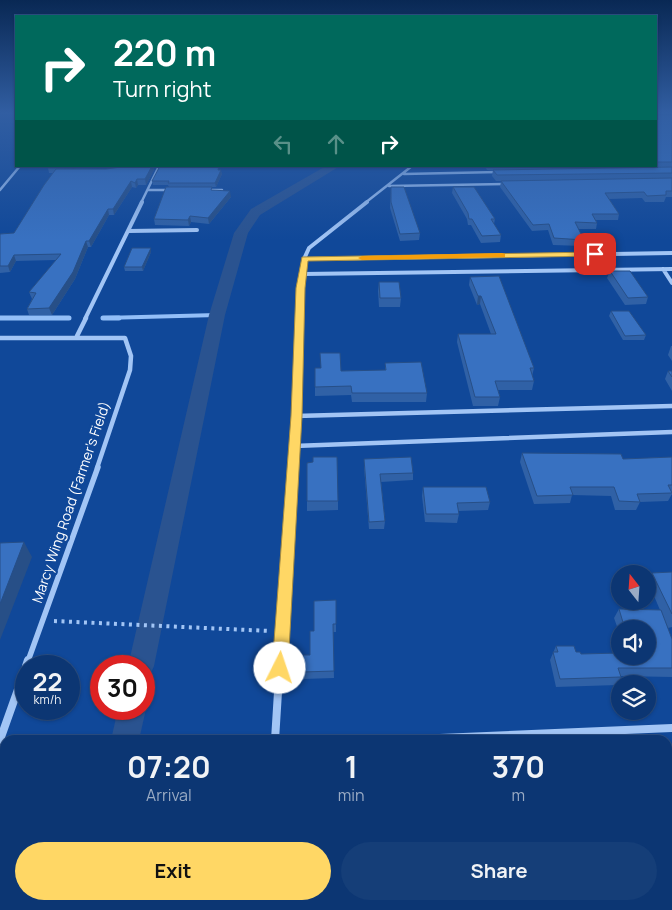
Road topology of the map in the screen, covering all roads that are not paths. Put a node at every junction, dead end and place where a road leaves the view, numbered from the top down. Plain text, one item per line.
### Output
1 (19, 167) edge
2 (159, 167) edge
3 (411, 167) edge
4 (503, 172) edge
5 (404, 174) junction
6 (506, 184) edge
7 (388, 186) junction
8 (0, 190) edge
9 (148, 190) junction
10 (176, 190) edge
11 (204, 190) edge
12 (222, 190) edge
13 (197, 230) dead end
14 (128, 231) junction
15 (672, 253) edge
16 (304, 259) junction
17 (663, 269) junction
18 (672, 269) edge
19 (303, 274) junction
20 (672, 282) edge
21 (77, 336) junction
22 (0, 338) edge
23 (672, 406) edge
24 (296, 416) junction
25 (672, 432) edge
26 (294, 446) junction
27 (30, 655) edge
28 (15, 697) edge
29 (672, 728) edge
30 (2, 735) edge
31 (276, 735) edge
32 (509, 735) edge

1 - 8 street
2 - 9 street
3 - 5 street
4 - 5 street
5 - 7 street
6 - 7 street
7 - 16 street
9 - 10 street
9 - 14 street
11 - 12 street
13 - 14 street
14 - 21 street
15 - 16 street
16 - 19 street
17 - 18 street
17 - 19 street
17 - 20 street
19 - 24 street
21 - 22 street
21 - 27 street, Marcy Wing Road (Farmer's Field)
23 - 24 street
24 - 26 street
25 - 26 street
26 - 31 street
28 - 30 street, Marcy Wing Road (Farmer's Field)
29 - 32 street

